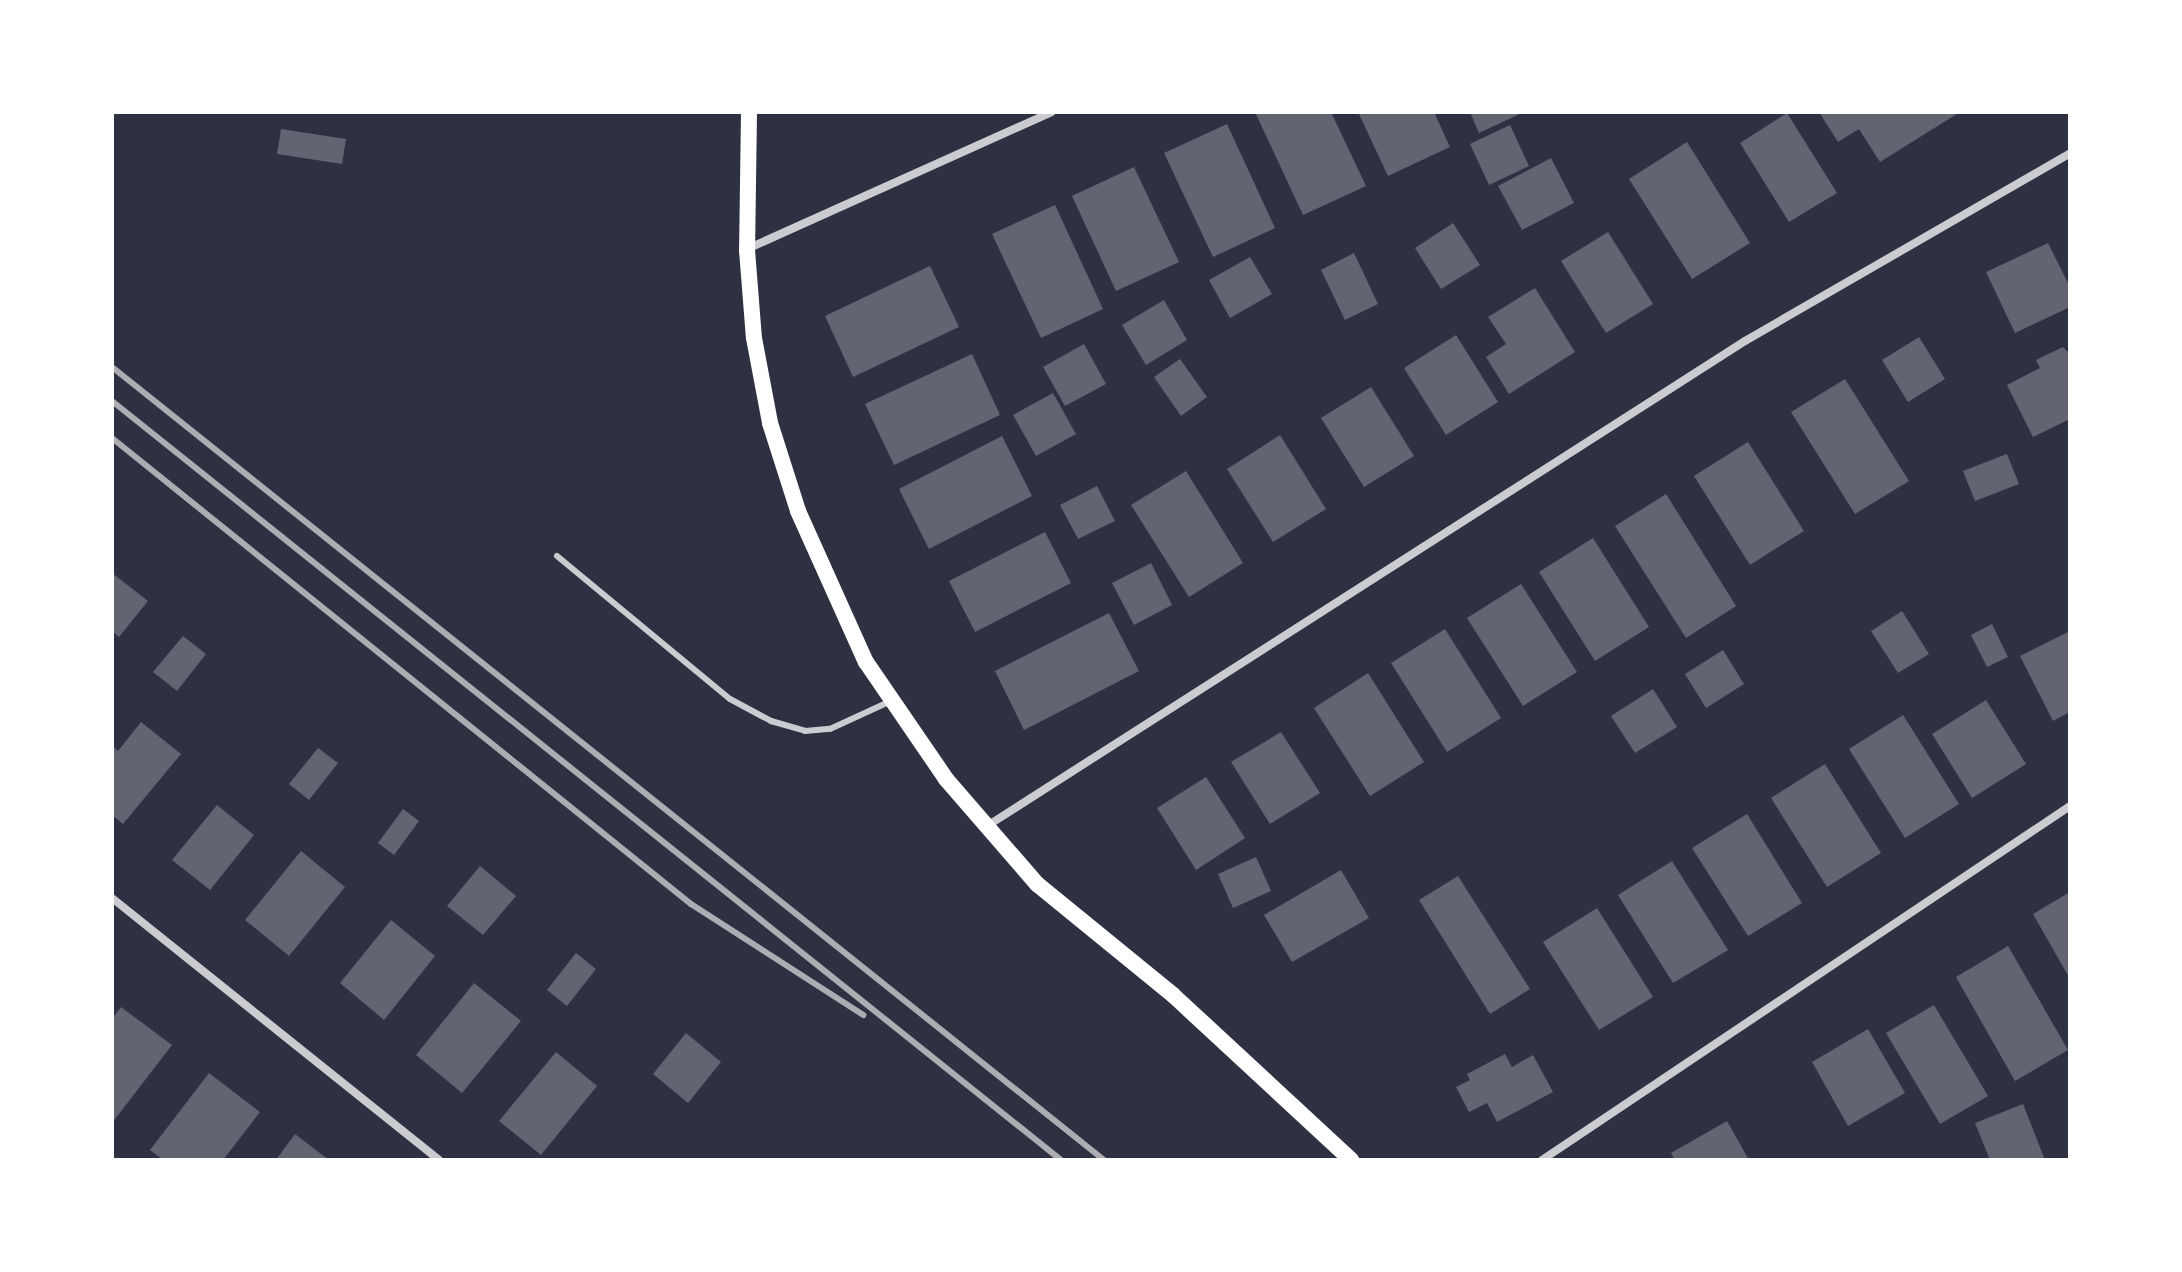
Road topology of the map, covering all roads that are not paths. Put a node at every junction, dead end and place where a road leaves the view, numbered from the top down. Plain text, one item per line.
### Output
1 (749, 112) edge
2 (1052, 112) edge
3 (2070, 153) edge
4 (747, 250) junction
5 (557, 556) dead end
6 (891, 701) junction
7 (2070, 806) edge
8 (987, 826) junction
9 (112, 898) edge
10 (439, 1160) edge
11 (1351, 1160) edge
12 (1542, 1160) edge

1 - 4 main road
2 - 4 street
3 - 8 street
4 - 6 main road
5 - 6 lane
6 - 8 main road
7 - 12 street
8 - 11 main road
9 - 10 street

